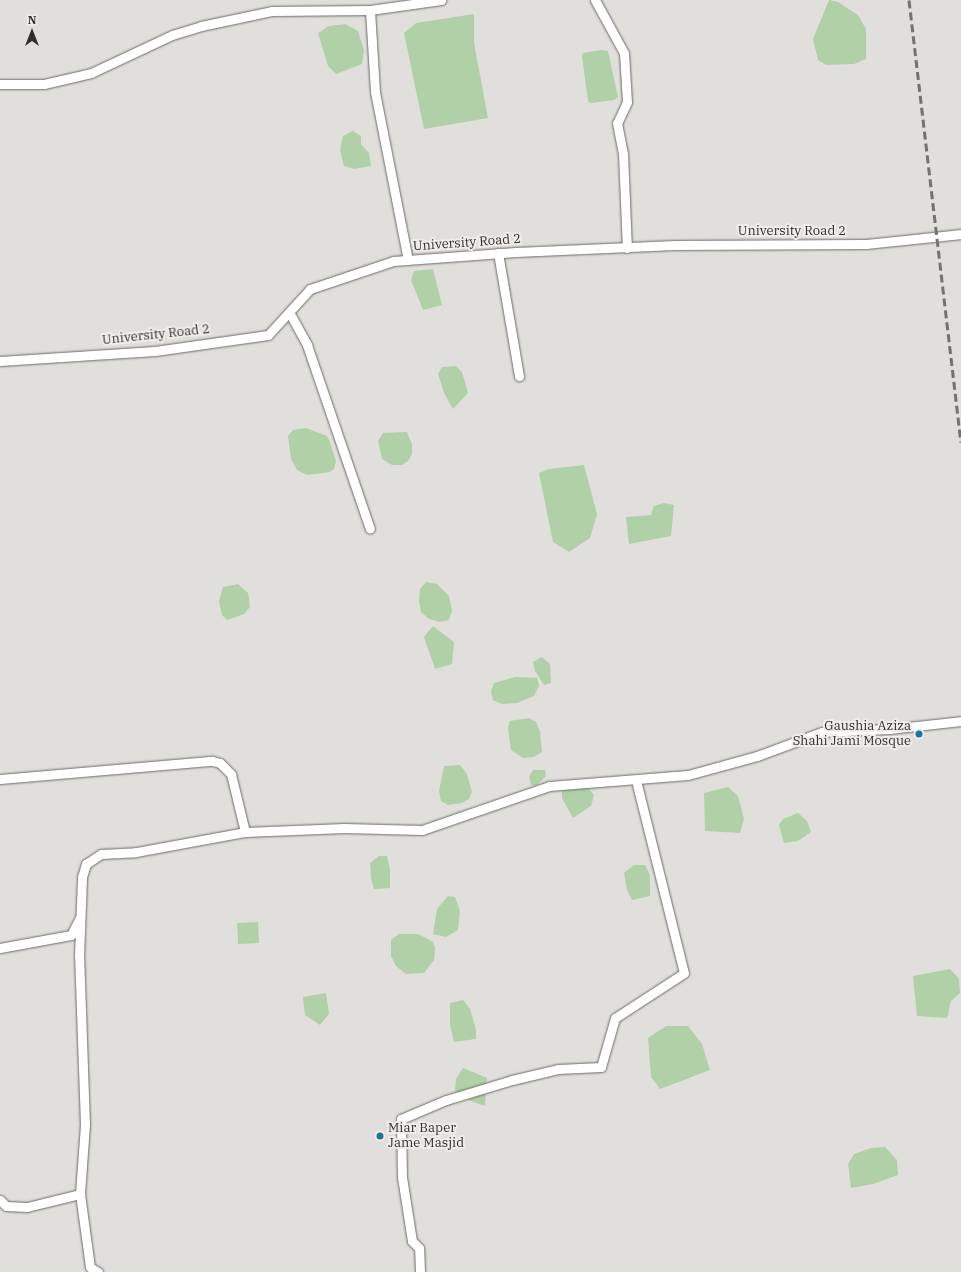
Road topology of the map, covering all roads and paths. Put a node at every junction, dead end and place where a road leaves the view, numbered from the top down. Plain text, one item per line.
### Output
1 (441, 0) edge
2 (595, 0) edge
3 (370, 10) junction
4 (0, 84) edge
5 (961, 234) edge
6 (627, 248) junction
7 (498, 254) junction
8 (408, 260) junction
9 (289, 312) junction
10 (0, 361) edge
11 (519, 376) dead end
12 (370, 529) dead end
13 (961, 721) edge
14 (0, 779) edge
15 (636, 780) junction
16 (245, 832) junction
17 (80, 916) junction
18 (0, 948) edge
19 (80, 1194) junction
20 (0, 1200) edge
21 (98, 1272) edge
22 (420, 1272) edge

1 - 3 street
2 - 6 street
3 - 4 street
3 - 8 street
5 - 6 street, University Road 2
6 - 7 street, University Road 2
7 - 8 street, University Road 2
7 - 11 street
8 - 9 street, University Road 2
9 - 10 street, University Road 2
9 - 12 street
13 - 15 street
14 - 16 street
15 - 16 street
15 - 22 street
16 - 17 street
17 - 18 street
17 - 19 street
19 - 20 street
19 - 21 street

